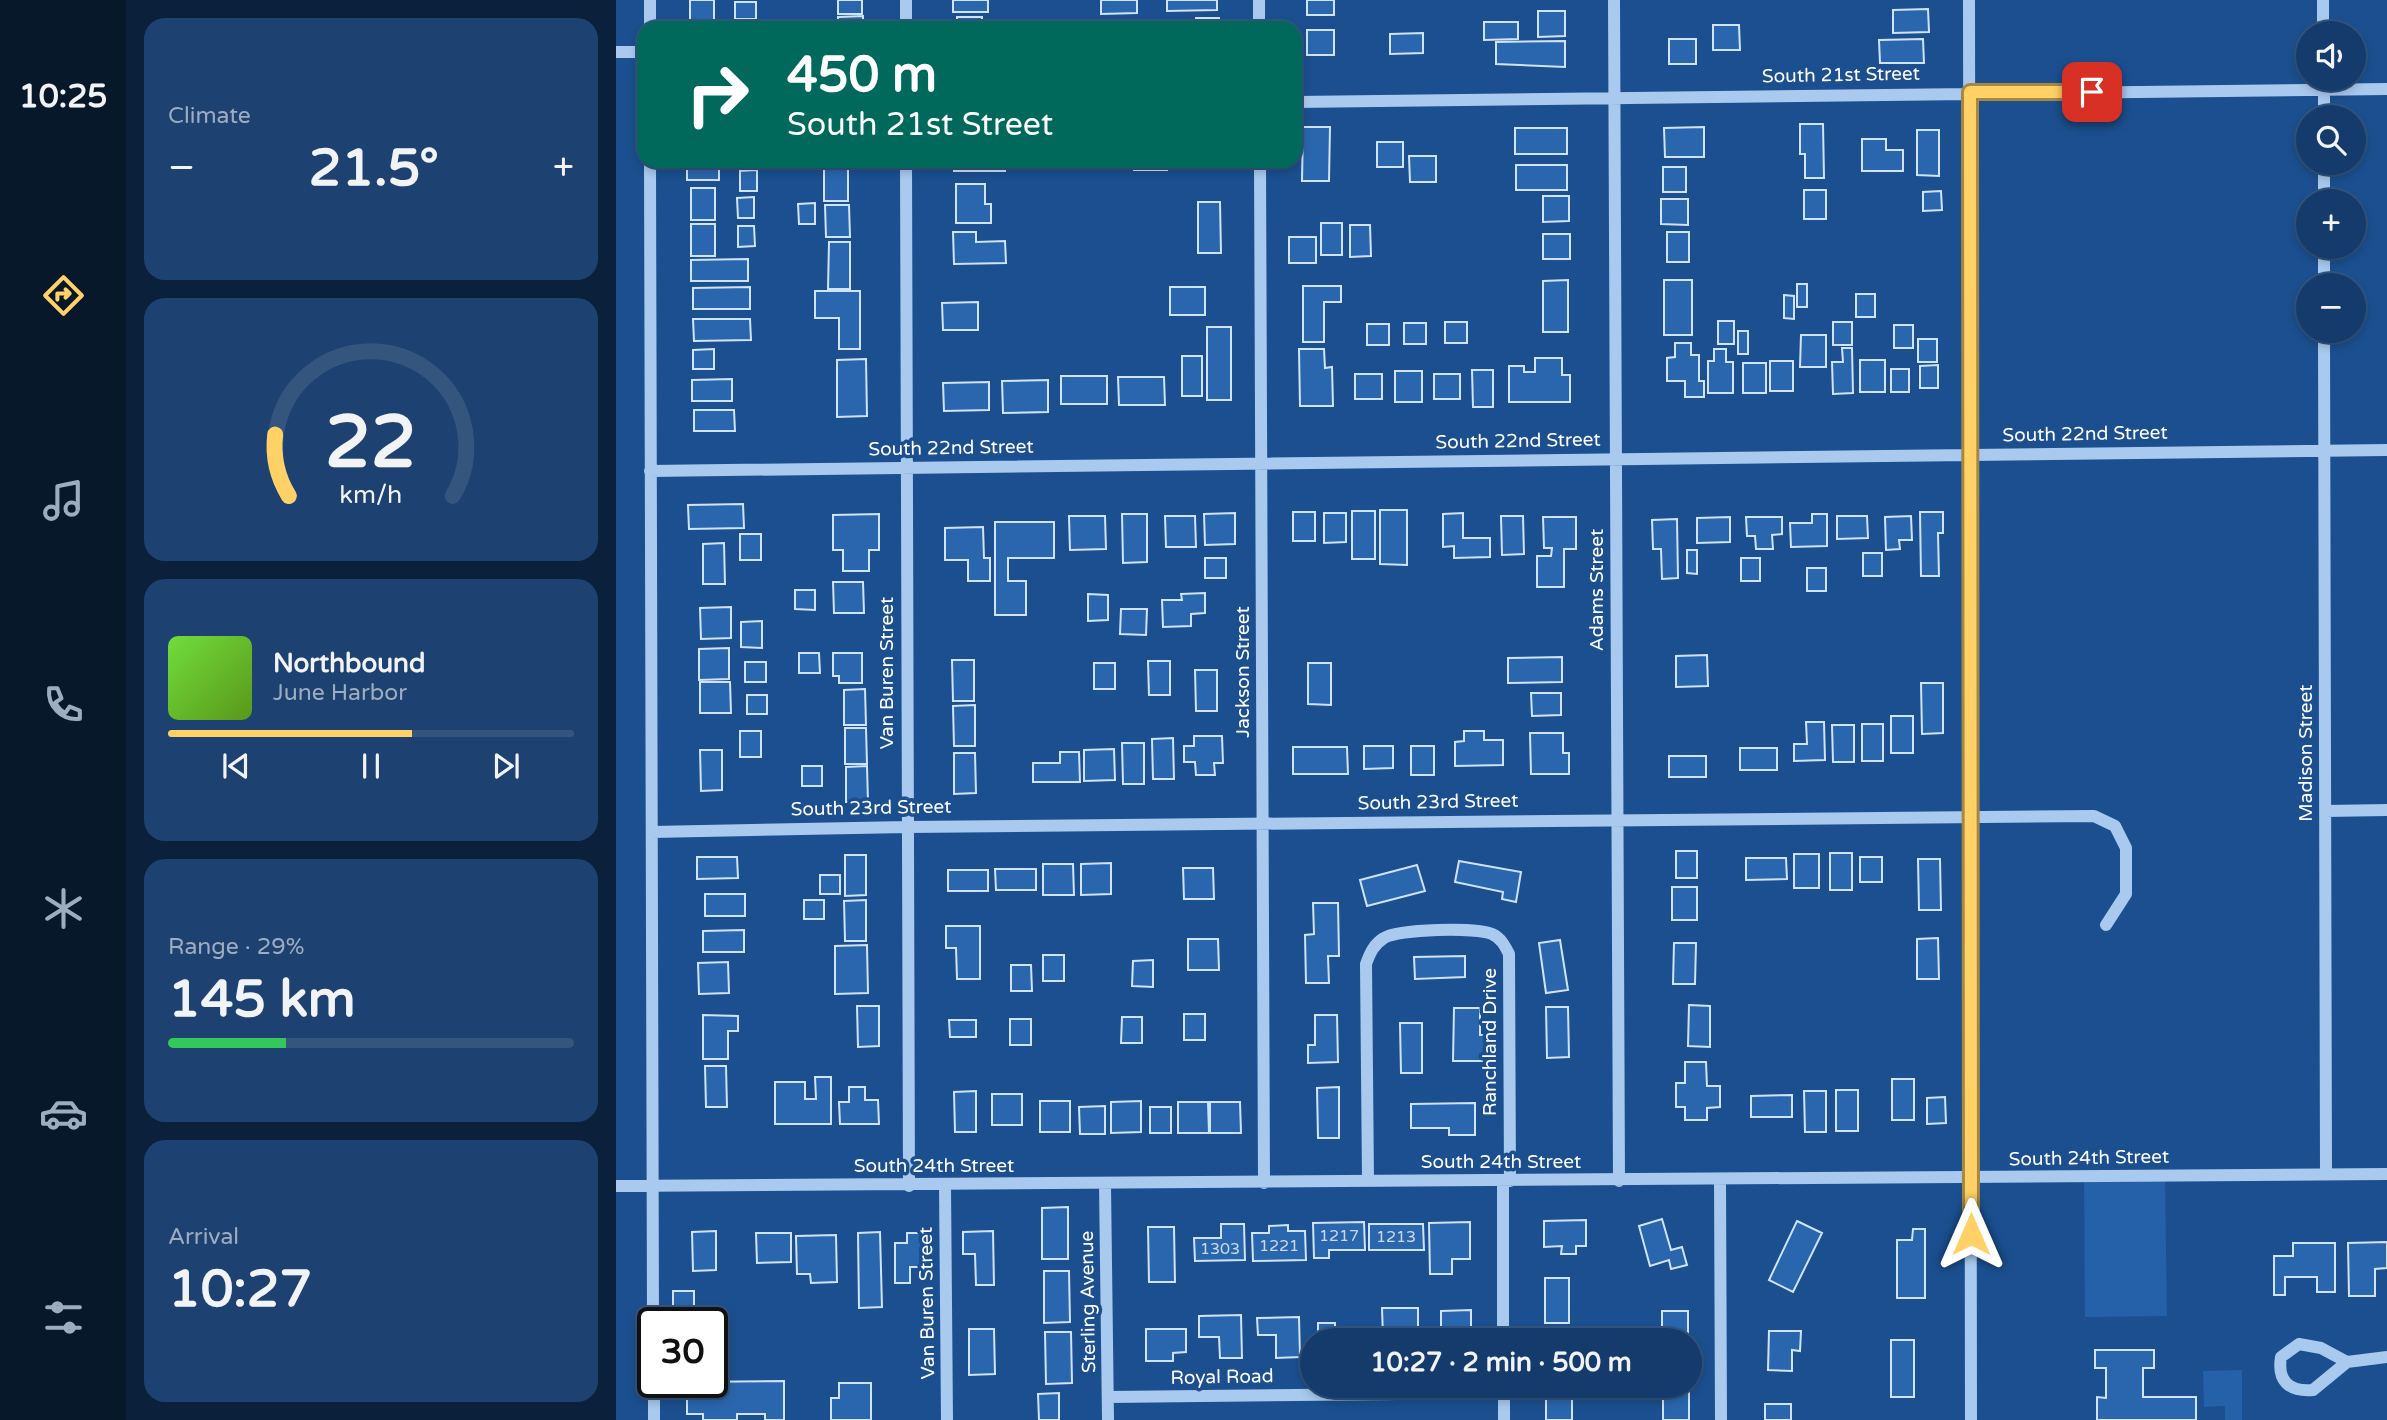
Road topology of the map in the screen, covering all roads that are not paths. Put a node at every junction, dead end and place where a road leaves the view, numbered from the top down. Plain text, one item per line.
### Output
1 (650, 0) edge
2 (906, 0) edge
3 (1259, 0) edge
4 (1614, 0) edge
5 (1969, 0) edge
6 (2323, 0) edge
7 (650, 21) edge
8 (906, 21) edge
9 (1259, 21) edge
10 (2323, 21) edge
11 (616, 52) edge
12 (637, 52) edge
13 (2296, 85) edge
14 (2366, 87) edge
15 (2387, 89) edge
16 (1970, 92) junction
17 (1615, 98) junction
18 (1302, 102) edge
19 (650, 168) edge
20 (906, 168) edge
21 (1260, 168) edge
22 (2323, 343) edge
23 (2387, 450) edge
24 (2323, 451) junction
25 (1969, 455) junction
26 (1616, 459) junction
27 (1261, 464) junction
28 (906, 468) junction
29 (650, 471) junction
30 (2387, 810) edge
31 (2325, 811) junction
32 (1971, 816) junction
33 (1618, 820) junction
34 (1263, 823) junction
35 (908, 827) junction
36 (652, 832) junction
37 (2106, 925) dead end
38 (2326, 1174) junction
39 (2387, 1174) edge
40 (1971, 1178) junction
41 (1720, 1180) junction
42 (1368, 1181) junction
43 (1506, 1181) junction
44 (1619, 1181) junction
45 (1264, 1183) junction
46 (1105, 1184) junction
47 (651, 1185) junction
48 (945, 1185) junction
49 (616, 1186) edge
50 (909, 1186) junction
51 (653, 1307) edge
52 (1503, 1328) edge
53 (2387, 1357) edge
54 (2347, 1362) junction
55 (1300, 1394) edge
56 (1108, 1397) junction
57 (654, 1398) edge
58 (1504, 1398) edge
59 (654, 1420) edge
60 (947, 1420) edge
61 (1108, 1420) edge
62 (1504, 1420) edge
63 (1721, 1420) edge
64 (1970, 1420) edge

1 - 7 street
2 - 8 street
3 - 9 street
4 - 17 street, Adams Street
5 - 16 street
6 - 10 street
11 - 12 street
13 - 16 street, South 21st Street
14 - 15 street, South 21st Street
16 - 17 street, South 21st Street
16 - 25 street
17 - 18 street, South 21st Street
17 - 26 street, Adams Street
19 - 29 street
20 - 28 street, Van Buren Street
21 - 27 street, Jackson Street
22 - 24 street, Madison Street
23 - 24 street, South 22nd Street
24 - 25 street, South 22nd Street
24 - 31 street, Madison Street
25 - 26 street, South 22nd Street
25 - 32 street
26 - 27 street, South 22nd Street
26 - 33 street, Adams Street
27 - 28 street, South 22nd Street
27 - 34 street, Jackson Street
28 - 29 street, South 22nd Street
28 - 35 street, Van Buren Street
29 - 36 street
30 - 31 street
31 - 38 street, Madison Street
32 - 33 street, South 23rd Street
32 - 37 street, South 23rd Street
32 - 40 street
33 - 34 street, South 23rd Street
33 - 44 street, Adams Street
34 - 35 street, South 23rd Street
34 - 45 street, Jackson Street
35 - 36 street, South 23rd Street
35 - 50 street, Van Buren Street
36 - 47 street
38 - 39 street, South 24th Street
38 - 40 street, South 24th Street
40 - 41 street, South 24th Street
40 - 64 street
41 - 44 street, South 24th Street
41 - 63 street
42 - 43 street, South 24th Street
42 - 43 street, Ranchland Drive
42 - 45 street, South 24th Street
43 - 44 street, South 24th Street
43 - 52 street, Ranchland Drive
45 - 46 street, South 24th Street
46 - 48 street, South 24th Street
46 - 56 street, Sterling Avenue
47 - 49 street, South 24th Street
47 - 50 street, South 24th Street
47 - 51 street
48 - 50 street, South 24th Street
48 - 60 street, Van Buren Street
53 - 54 street
54 - 54 street
55 - 56 street, Royal Road
56 - 61 street, Sterling Avenue
57 - 59 street
58 - 62 street

